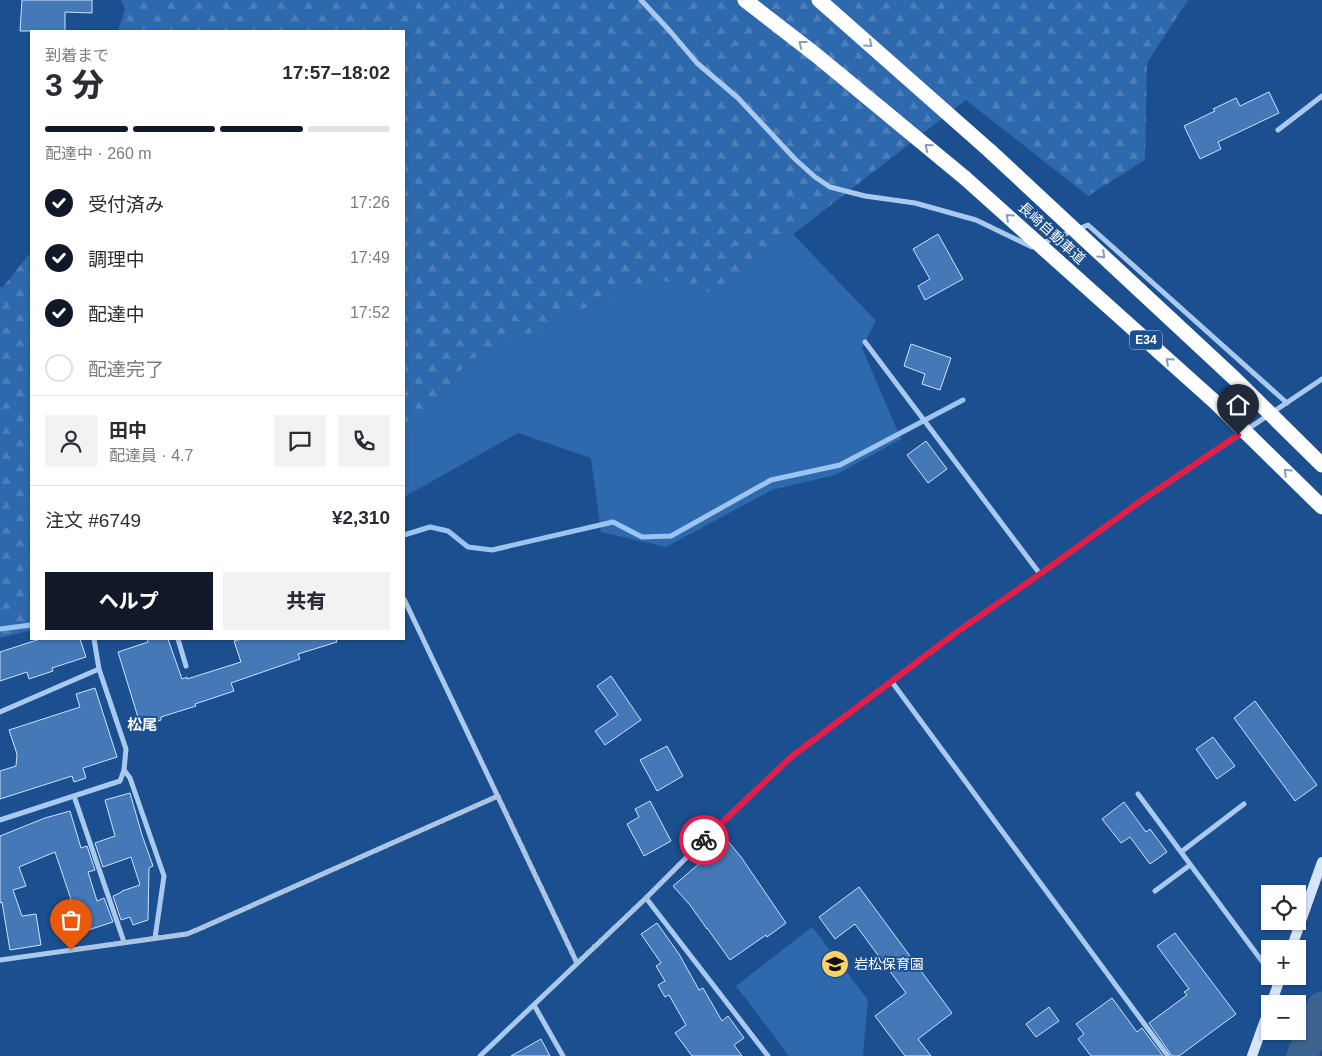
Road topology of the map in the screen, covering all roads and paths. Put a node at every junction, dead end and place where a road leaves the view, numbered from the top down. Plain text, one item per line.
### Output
1 (641, 0) edge
2 (745, 0) edge
3 (819, 0) edge
4 (1322, 96) edge
5 (1278, 130) dead end
6 (865, 342) dead end
7 (1322, 379) edge
8 (1287, 403) junction
9 (1322, 465) edge
10 (1322, 507) edge
11 (1040, 574) junction
12 (405, 601) edge
13 (94, 640) edge
14 (178, 640) edge
15 (186, 666) dead end
16 (99, 669) junction
17 (892, 682) junction
18 (0, 712) edge
19 (124, 770) junction
20 (1138, 794) dead end
21 (74, 796) junction
22 (498, 796) junction
23 (1244, 804) dead end
24 (0, 820) edge
25 (1180, 852) junction
26 (1322, 862) edge
27 (1190, 865) junction
28 (1155, 891) dead end
29 (646, 898) junction
30 (155, 938) junction
31 (1294, 940) edge
32 (124, 942) junction
33 (0, 960) edge
34 (1261, 960) edge
35 (577, 963) junction
36 (534, 1005) junction
37 (1261, 1030) edge
38 (480, 1056) edge
39 (563, 1056) edge
40 (768, 1056) edge
41 (1168, 1056) edge
42 (1252, 1056) edge

1 - 8 street
10 -> 2 highway, 長崎自動車道 / E34, bridge
3 -> 9 highway, 長崎自動車道 / E34, bridge
4 - 5 street
6 - 11 street
7 - 8 street
8 - 11 street
11 - 17 street
12 - 22 street
13 - 16 street
14 - 15 street
16 - 18 street
16 - 19 street
17 - 29 street
17 - 41 street
19 - 21 street
19 - 30 street
20 - 25 street
21 - 24 street
21 - 32 street
22 - 30 street
22 - 35 street
23 - 25 street
25 - 27 street
26 - 31 main road
27 - 28 street
27 - 34 street
29 - 35 street
29 - 40 street
30 - 32 street
32 - 33 street
35 - 36 street
36 - 38 street
36 - 39 street
37 - 42 main road

